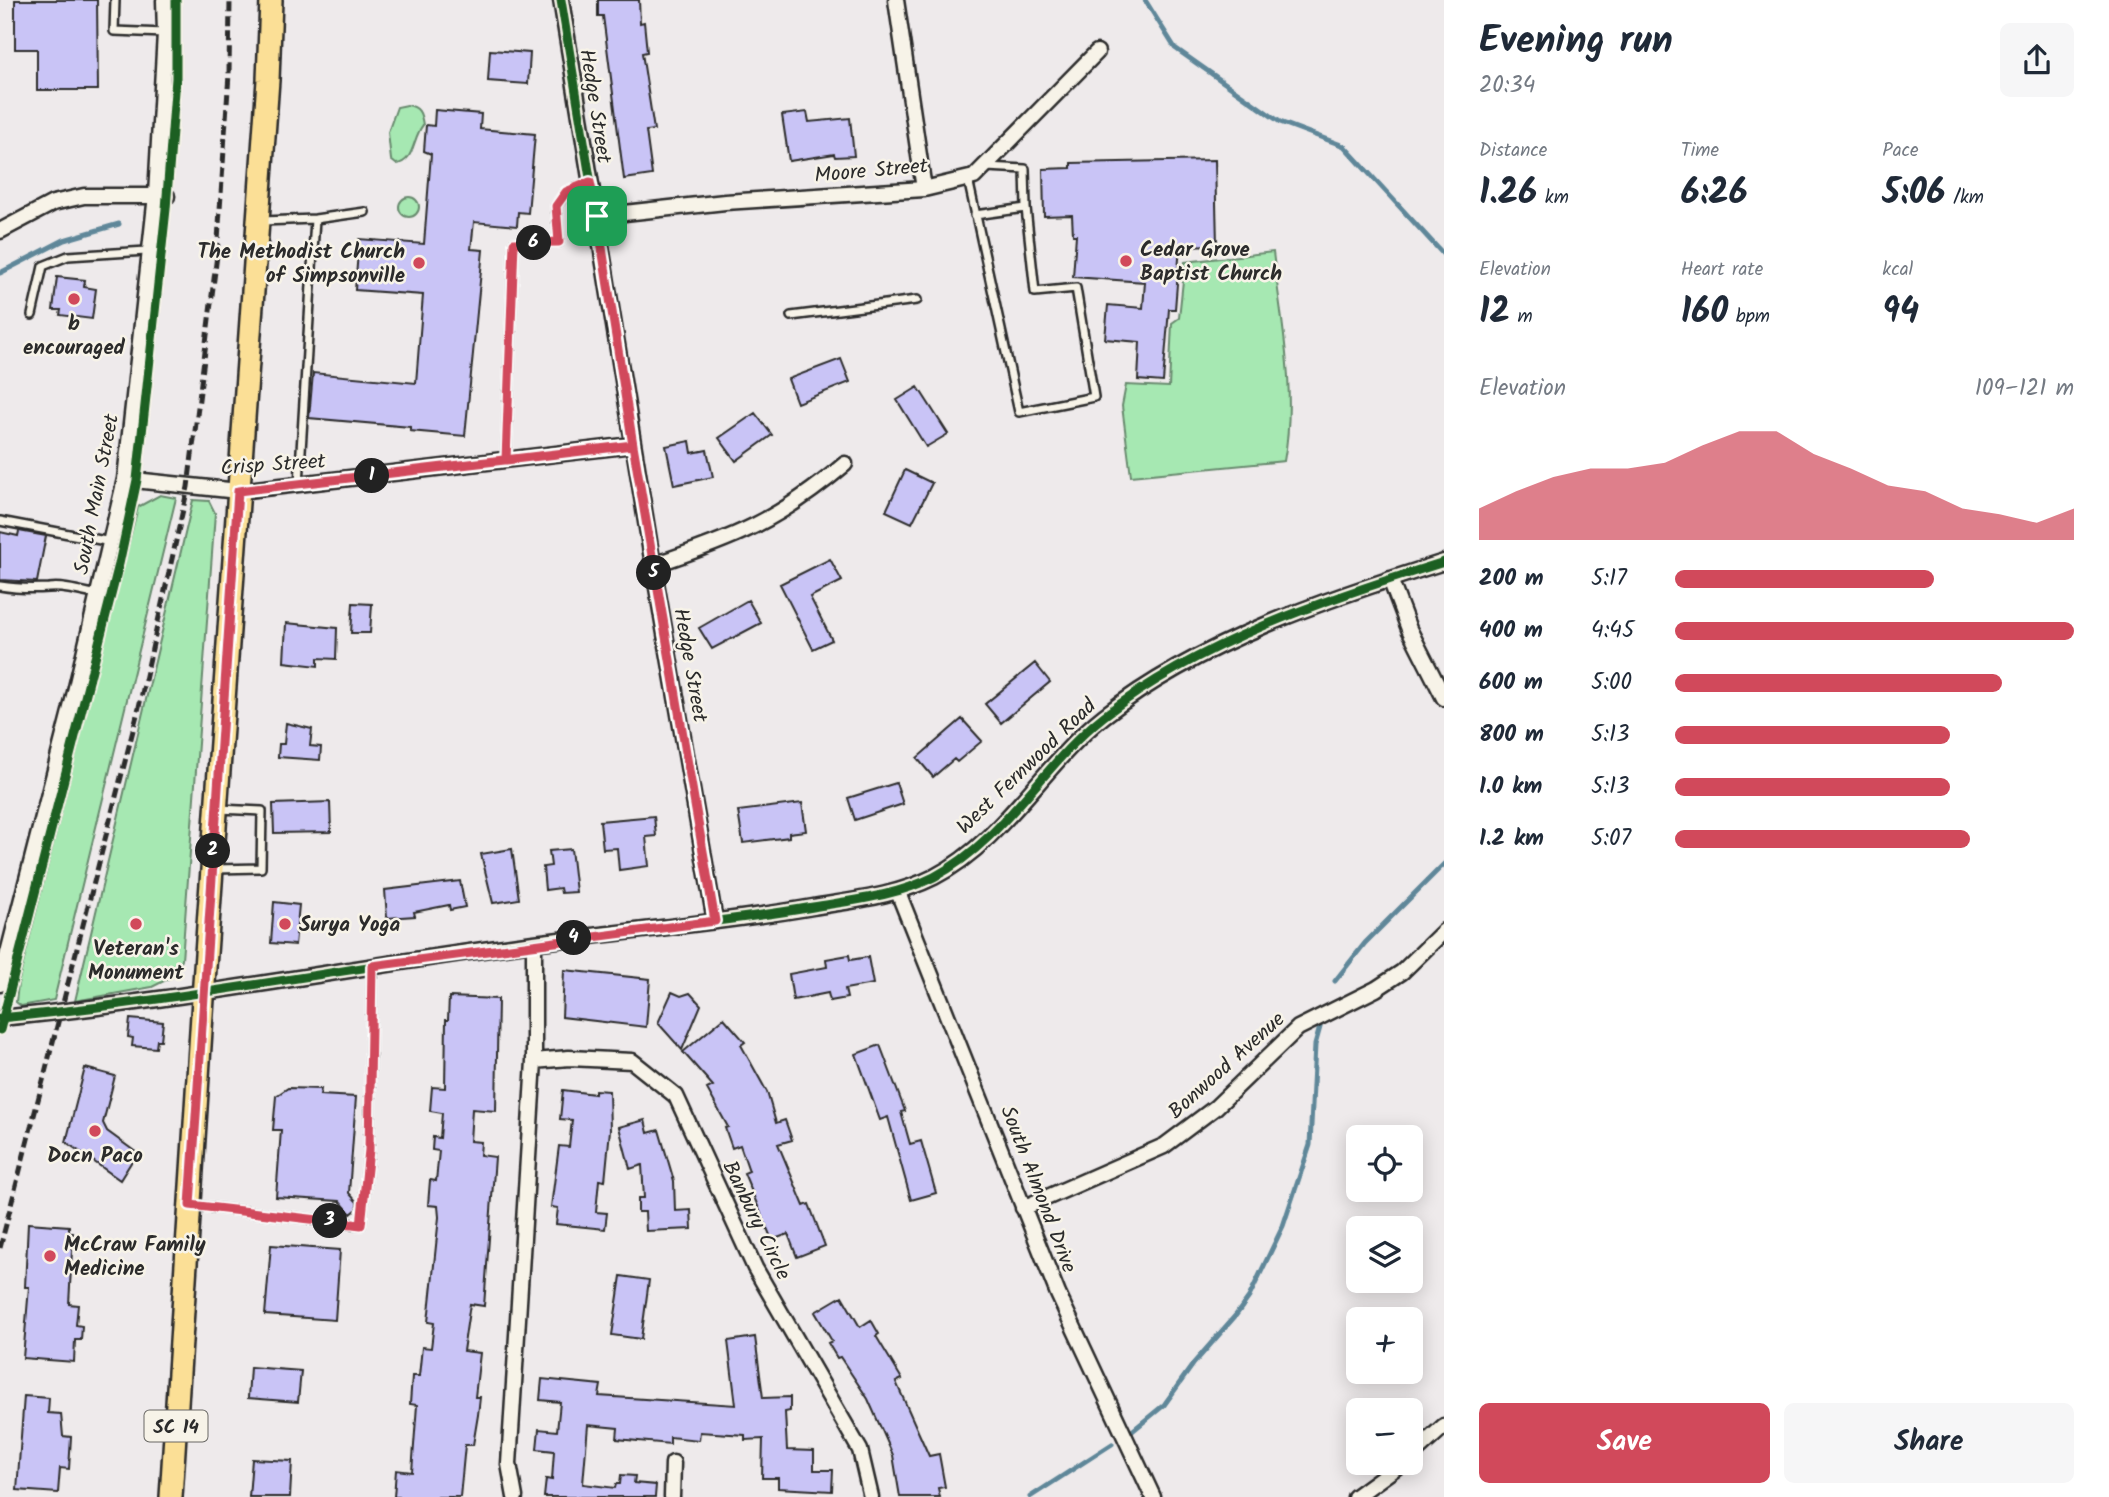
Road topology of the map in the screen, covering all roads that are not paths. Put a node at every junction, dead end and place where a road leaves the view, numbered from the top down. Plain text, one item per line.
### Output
1 (115, 0) edge
2 (164, 0) edge
3 (271, 0) edge
4 (561, 0) edge
5 (896, 0) edge
6 (165, 33) junction
7 (1097, 51) dead end
8 (984, 167) junction
9 (968, 178) junction
10 (590, 182) junction
11 (924, 190) junction
12 (161, 195) junction
13 (1026, 208) junction
14 (365, 212) dead end
15 (975, 215) junction
16 (597, 216) junction
17 (315, 219) junction
18 (258, 221) junction
19 (0, 230) edge
20 (156, 250) junction
21 (917, 300) dead end
22 (32, 315) dead end
23 (791, 316) dead end
24 (633, 445) junction
25 (506, 460) junction
26 (845, 464) dead end
27 (125, 478) junction
28 (299, 485) junction
29 (238, 491) junction
30 (0, 522) edge
31 (112, 542) junction
32 (1444, 562) edge
33 (653, 565) junction
34 (1390, 579) junction
35 (0, 586) edge
36 (98, 595) junction
37 (1444, 698) edge
38 (216, 809) junction
39 (212, 869) junction
40 (898, 892) junction
41 (715, 921) junction
42 (1444, 931) edge
43 (534, 943) junction
44 (372, 966) junction
45 (0, 984) edge
46 (203, 992) junction
47 (0, 1018) edge
48 (534, 1061) junction
49 (190, 1205) junction
50 (1023, 1208) junction
51 (1444, 1426) edge
52 (1423, 1445) edge
53 (674, 1463) dead end
54 (1385, 1475) edge
55 (171, 1497) edge
56 (515, 1497) edge
57 (672, 1497) edge
58 (871, 1497) edge
59 (1153, 1497) edge
60 (1355, 1497) edge

1 - 6 lane
2 - 6 street, South Main Street
3 - 18 main road, SC 14
4 - 10 street, Hedge Street
5 - 11 street
6 - 12 street, South Main Street
7 - 8 street, Moore Street
8 - 9 street, Moore Street
8 - 13 lane
9 - 11 street, Moore Street
9 - 15 lane
10 - 16 street, Hedge Street
10 - 25 lane
11 - 16 street, Moore Street
12 - 19 street
12 - 20 street, South Main Street
13 - 15 lane
13 - 15 lane
14 - 17 lane
16 - 24 street, Hedge Street
17 - 18 lane
17 - 28 lane
18 - 29 main road, SC 14
20 - 22 lane
20 - 27 street, South Main Street
21 - 23 lane
24 - 25 street, Crisp Street
24 - 33 street, Hedge Street
25 - 28 street, Crisp Street
26 - 33 street
27 - 29 street, Crisp Street
27 - 31 street, South Main Street
28 - 29 street, Crisp Street
29 - 38 main road, SC 14
30 - 31 lane
31 - 36 street, South Main Street
32 - 34 street, West Fernwood Road
33 - 41 street, Hedge Street
34 - 37 street
34 - 40 street, West Fernwood Road
35 - 36 lane
36 - 45 street, South Main Street
38 - 39 main road, SC 14
38 - 39 lane
39 - 46 main road, SC 14
40 - 41 street, West Fernwood Road
40 - 50 street, South Almond Drive
41 - 43 street, West Fernwood Road
42 - 50 street, Bonwood Avenue
43 - 44 street, West Fernwood Road
43 - 48 street
44 - 46 street, West Fernwood Road
44 - 49 lane
46 - 47 street, West Fernwood Road
46 - 49 main road, SC 14
48 - 56 street
48 - 58 street, Banbury Circle
49 - 55 main road, SC 14
50 - 59 street, South Almond Drive
51 - 52 street
53 - 57 street
54 - 60 street

